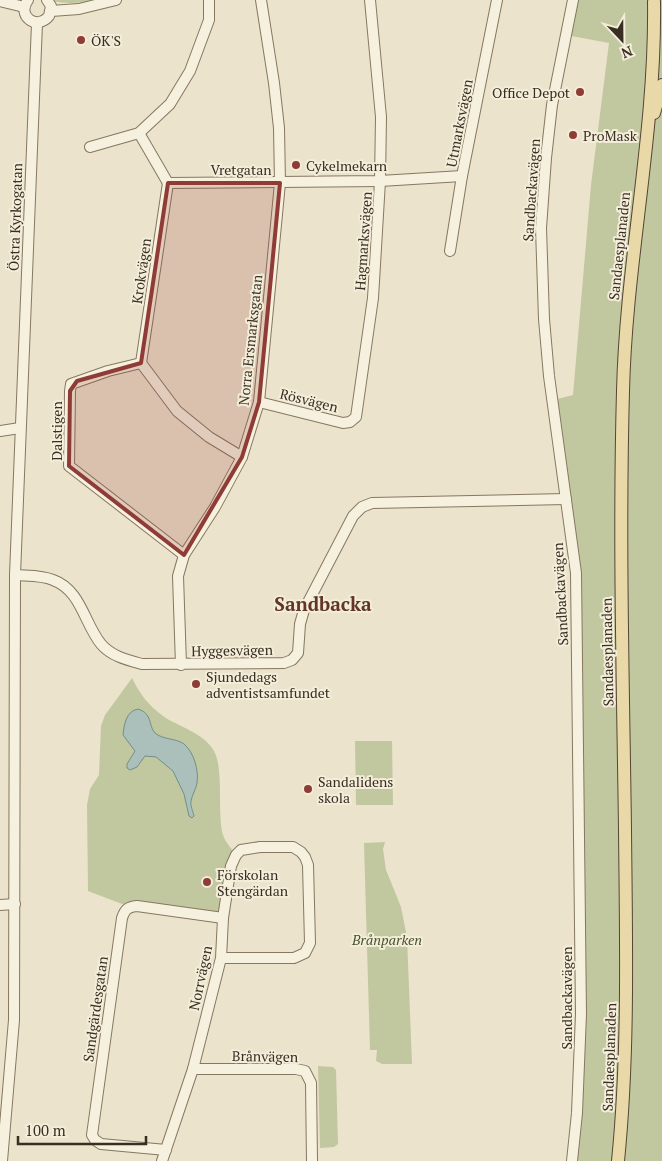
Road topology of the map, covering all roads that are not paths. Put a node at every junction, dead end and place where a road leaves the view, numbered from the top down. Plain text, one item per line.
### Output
1 (47, 0) edge
2 (116, 0) edge
3 (209, 0) edge
4 (261, 0) edge
5 (370, 0) edge
6 (497, 0) edge
7 (573, 0) edge
8 (0, 1) edge
9 (653, 1) edge
10 (26, 4) edge
11 (51, 11) junction
12 (662, 12) edge
13 (37, 23) junction
14 (662, 85) edge
15 (139, 133) junction
16 (646, 144) junction
17 (90, 147) dead end
18 (462, 176) junction
19 (380, 181) junction
20 (168, 183) junction
21 (280, 183) junction
22 (450, 251) dead end
23 (141, 363) junction
24 (259, 402) junction
25 (352, 420) joint
26 (20, 428) junction
27 (0, 431) edge
28 (242, 457) junction
29 (566, 499) junction
30 (184, 555) junction
31 (15, 575) junction
32 (181, 665) junction
33 (15, 904) junction
34 (0, 905) edge
35 (223, 918) junction
36 (220, 958) junction
37 (193, 1070) junction
38 (166, 1150) junction
39 (2, 1161) edge
40 (162, 1161) edge
41 (312, 1161) edge
42 (572, 1161) edge
43 (618, 1161) edge

1 - 11 street
2 - 11 street
3 - 15 street
4 - 21 street, Norra Ersmarksgatan
5 - 19 street, Hagmarksvägen
6 - 18 street, Utmarksvägen
7 - 29 street, Sandbackavägen
8 - 10 street
9 - 12 main road
9 - 16 main road, Sandaesplanaden
10 - 13 street
11 - 13 street
13 - 26 street, Östra Kyrkogatan
14 - 16 main road, Sandaesplanaden
15 - 17 street
15 - 20 street
16 - 43 main road, Sandaesplanaden
18 - 19 street, Vretgatan
18 - 22 street, Utmarksvägen
19 - 21 street, Vretgatan
19 - 25 street, Hagmarksvägen
20 - 21 street, Vretgatan
20 - 23 street, Krokvägen
21 - 24 street, Norra Ersmarksgatan
23 - 28 street
23 - 30 street, Dalstigen
24 - 25 street, Rösvägen
24 - 28 street, Norra Ersmarksgatan
26 - 27 street
26 - 31 street, Östra Kyrkogatan
28 - 30 street, Norra Ersmarksgatan
29 - 32 street, Hyggesvägen
29 - 42 street, Sandbackavägen
30 - 32 street, Norra Ersmarksgatan
31 - 32 street, Hyggesvägen
31 - 33 street, Östra Kyrkogatan
33 - 34 street
33 - 39 street, Östra Kyrkogatan
35 - 36 street, Norrvägen
35 - 36 street, Norrvägen
35 - 38 street, Sandgärdesgatan
36 - 37 street, Norrvägen
37 - 38 street, Norrvägen
37 - 41 street, Brånvägen
38 - 40 street, Norrvägen

